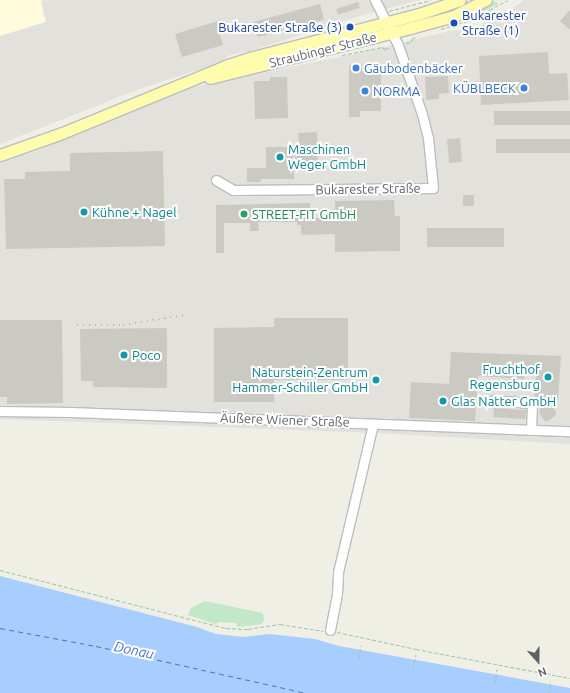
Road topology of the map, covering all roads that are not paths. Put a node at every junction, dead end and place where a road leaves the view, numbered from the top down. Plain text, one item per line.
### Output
1 (375, 0) edge
2 (460, 0) edge
3 (486, 0) edge
4 (384, 18) junction
5 (392, 33) junction
6 (157, 93) junction
7 (0, 155) edge
8 (216, 180) dead end
9 (494, 400) dead end
10 (0, 411) edge
11 (373, 424) junction
12 (531, 430) junction
13 (570, 431) edge
14 (330, 630) road end

1 - 4 street
2 - 4 main road, Straubinger Straße
3 - 5 main road, Straubinger Straße
4 - 5 street
4 - 6 main road, Straubinger Straße
5 - 6 main road, Straubinger Straße
5 - 8 street, Bukarester Straße
6 - 7 main road, Straubinger Straße
9 - 12 street
10 - 11 street, Äußere Wiener Straße
11 - 12 street, Äußere Wiener Straße
11 - 14 street
12 - 13 street, Äußere Wiener Straße

